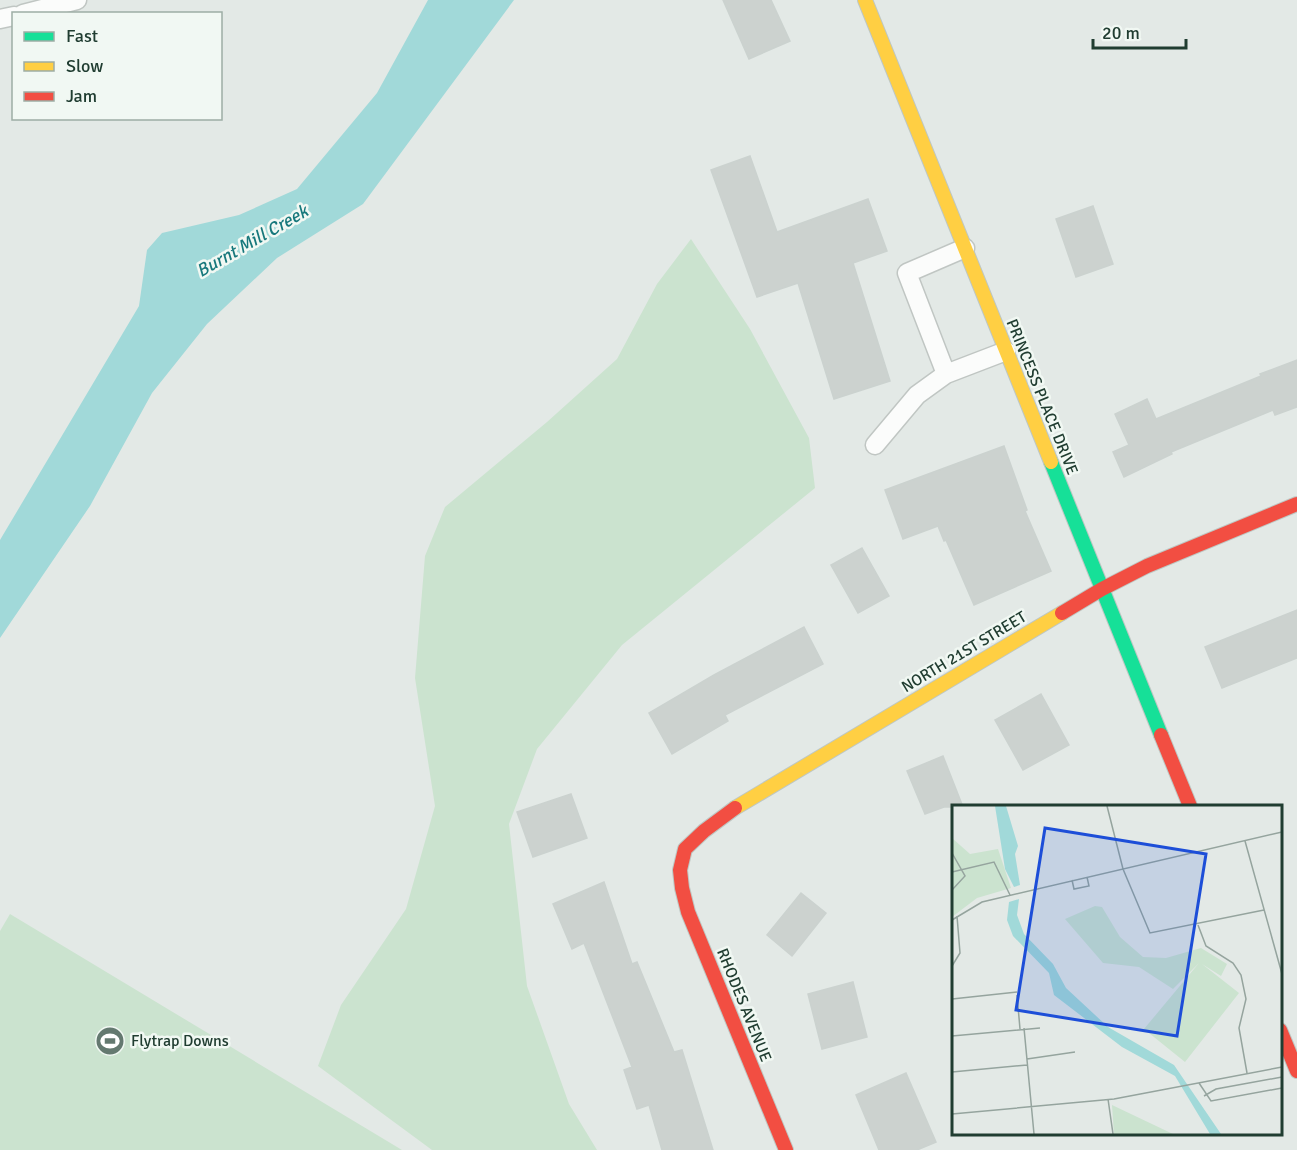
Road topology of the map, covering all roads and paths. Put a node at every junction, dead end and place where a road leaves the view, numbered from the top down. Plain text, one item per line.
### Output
1 (77, 0) edge
2 (865, 0) edge
3 (31, 12) edge
4 (965, 248) junction
5 (1006, 351) junction
6 (946, 374) junction
7 (874, 445) dead end
8 (1297, 504) edge
9 (1102, 589) junction
10 (1189, 805) edge
11 (681, 870) joint
12 (1282, 1033) edge
13 (1297, 1071) edge
14 (786, 1150) edge

1 - 3 lane
2 - 4 street, PRINCESS PLACE DRIVE
4 - 5 street, PRINCESS PLACE DRIVE
4 - 6 lane
5 - 6 lane
5 - 9 street, PRINCESS PLACE DRIVE
6 - 7 lane
8 - 9 street, NORTH 21ST STREET
9 - 10 street, PRINCESS PLACE DRIVE
9 - 11 street, NORTH 21ST STREET
11 - 14 street, RHODES AVENUE
12 - 13 street

